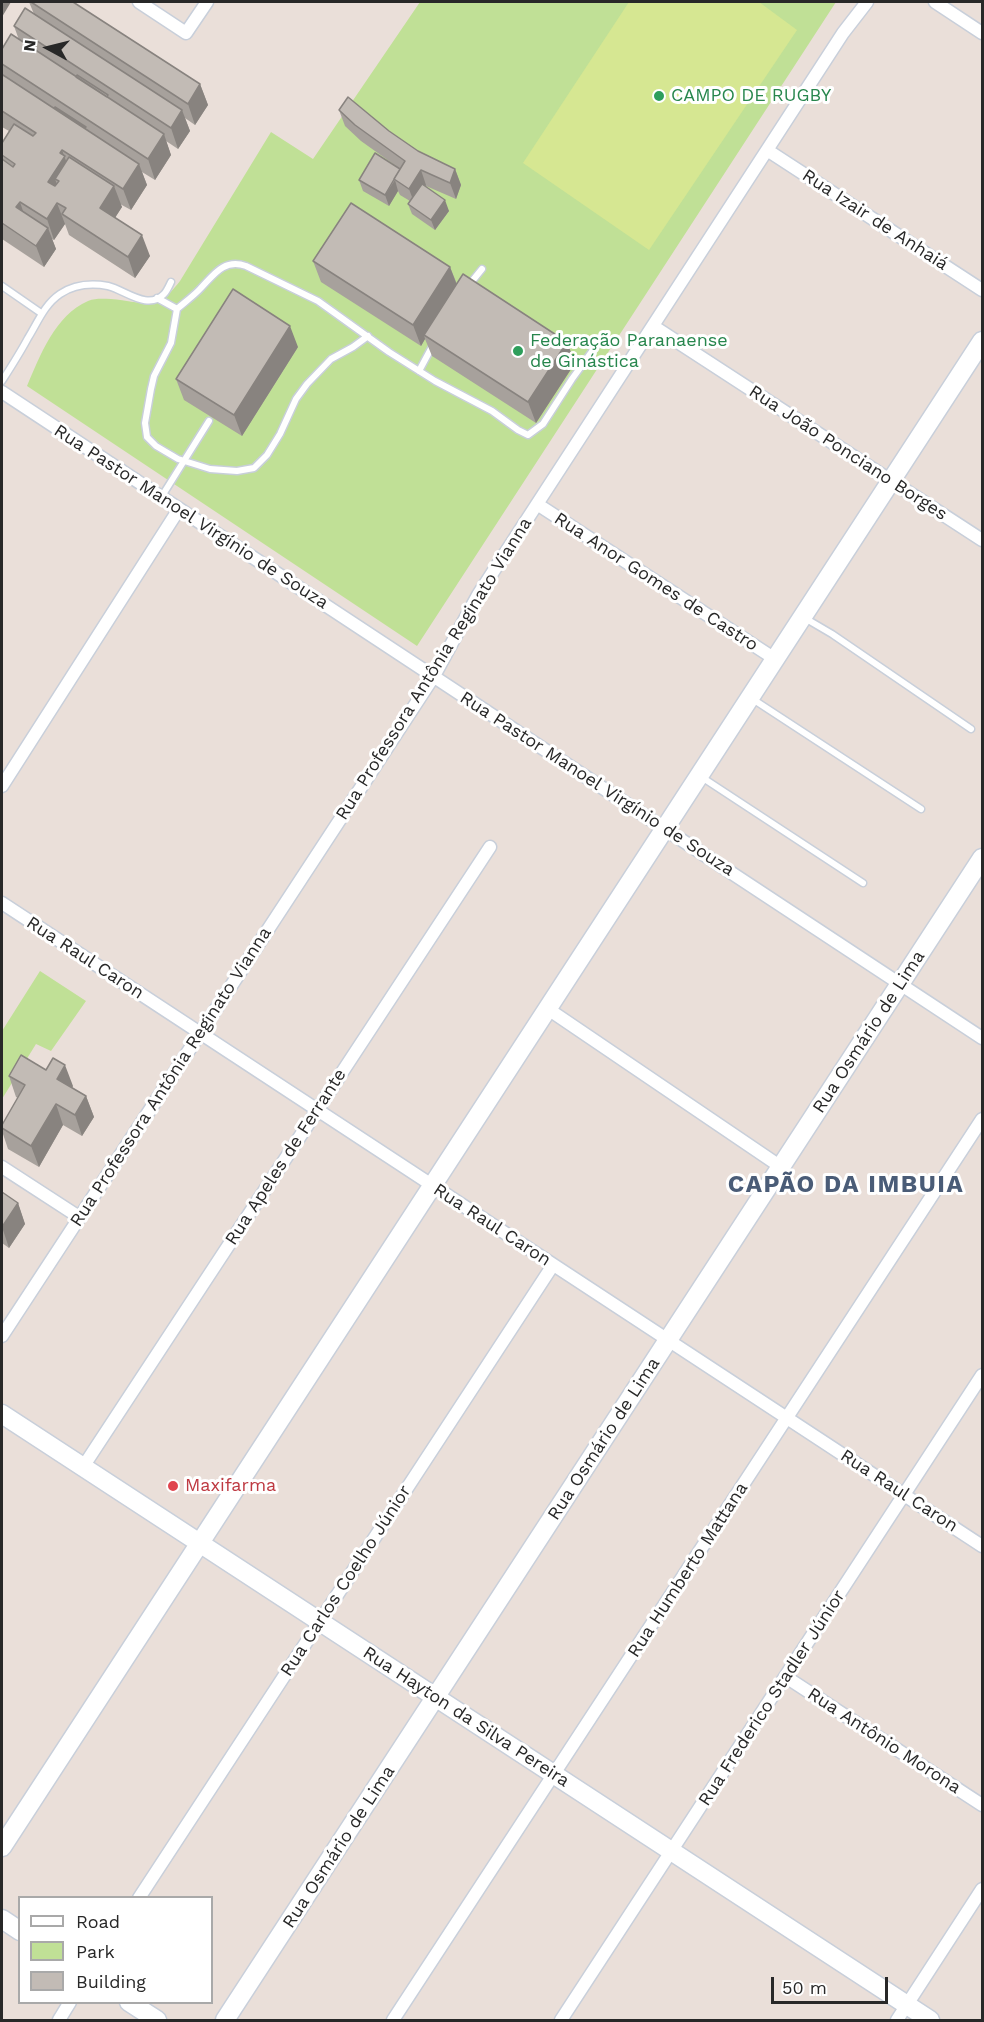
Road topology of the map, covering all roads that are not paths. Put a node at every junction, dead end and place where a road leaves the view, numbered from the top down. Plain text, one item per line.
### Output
1 (139, 2) edge
2 (207, 2) edge
3 (867, 2) edge
4 (935, 2) edge
5 (982, 33) edge
6 (767, 150) junction
7 (482, 268) dead end
8 (171, 282) dead end
9 (2, 286) edge
10 (466, 289) edge
11 (982, 290) edge
12 (157, 298) junction
13 (177, 309) junction
14 (41, 313) junction
15 (653, 326) junction
16 (604, 335) dead end
17 (368, 336) junction
18 (438, 338) edge
19 (982, 341) edge
20 (419, 371) junction
21 (2, 381) edge
22 (2, 392) edge
23 (209, 421) dead end
24 (184, 461) junction
25 (891, 481) junction
26 (161, 497) junction
27 (537, 504) junction
28 (179, 509) junction
29 (982, 540) edge
30 (803, 617) junction
31 (775, 659) junction
32 (434, 676) junction
33 (750, 698) junction
34 (971, 729) dead end
35 (699, 776) junction
36 (2, 786) edge
37 (921, 809) dead end
38 (665, 828) junction
39 (490, 847) dead end
40 (982, 858) edge
41 (863, 883) dead end
42 (2, 903) edge
43 (901, 984) junction
44 (548, 1009) junction
45 (200, 1033) junction
46 (982, 1038) edge
47 (317, 1110) junction
48 (982, 1119) edge
49 (2, 1167) edge
50 (781, 1167) junction
51 (432, 1185) junction
52 (79, 1217) junction
53 (553, 1264) junction
54 (2, 1336) edge
55 (669, 1340) junction
56 (982, 1375) edge
57 (2, 1414) edge
58 (787, 1418) junction
59 (83, 1467) junction
60 (904, 1495) junction
61 (199, 1543) junction
62 (982, 1546) edge
63 (320, 1621) junction
64 (786, 1677) junction
65 (436, 1697) junction
66 (554, 1774) junction
67 (982, 1805) edge
68 (2, 1847) edge
69 (672, 1851) junction
70 (982, 1889) edge
71 (140, 1896) edge
72 (2, 1919) edge
73 (18, 1930) edge
74 (69, 2004) edge
75 (132, 2004) edge
76 (902, 2013) edge
77 (59, 2020) edge
78 (157, 2020) edge
79 (225, 2020) edge
80 (393, 2020) edge
81 (561, 2020) edge
82 (930, 2020) edge

1 - 2 street
3 - 6 street, Rua Professora Antônia Reginato Vianna
4 - 5 street
6 - 11 street, Rua Izair de Anhaiá
6 - 15 street, Rua Professora Antônia Reginato Vianna
7 - 10 lane
8 - 12 lane
9 - 14 lane
12 - 13 lane
12 - 14 lane
13 - 17 lane
13 - 24 lane
14 - 21 lane
15 - 25 street, Rua João Ponciano Borges
15 - 27 street, Rua Professora Antônia Reginato Vianna
16 - 20 lane
17 - 20 lane
17 - 24 lane
18 - 20 lane
19 - 25 street
22 - 26 street, Rua Pastor Manoel Virgínio de Souza
23 - 24 lane
24 - 26 lane
25 - 29 street, Rua João Ponciano Borges
25 - 30 street
26 - 28 street, Rua Pastor Manoel Virgínio de Souza
27 - 31 street, Rua Anor Gomes de Castro
27 - 32 street, Rua Professora Antônia Reginato Vianna
28 - 32 street, Rua Pastor Manoel Virgínio de Souza
28 - 36 street
30 - 31 street
30 - 34 lane
31 - 33 street
32 - 38 street, Rua Pastor Manoel Virgínio de Souza
32 - 45 street, Rua Professora Antônia Reginato Vianna
33 - 35 street
33 - 37 lane
35 - 38 street
35 - 41 lane
38 - 43 street, Rua Pastor Manoel Virgínio de Souza
38 - 44 street
39 - 47 street, Rua Apeles de Ferrante
40 - 43 street, Rua Osmário de Lima
42 - 45 street, Rua Raul Caron
43 - 46 street, Rua Pastor Manoel Virgínio de Souza
43 - 50 street, Rua Osmário de Lima
44 - 50 street
44 - 51 street
45 - 47 street, Rua Raul Caron
45 - 52 street, Rua Professora Antônia Reginato Vianna
47 - 51 street, Rua Raul Caron
47 - 59 street, Rua Apeles de Ferrante
48 - 58 street, Rua Humberto Mattana
49 - 52 street
50 - 55 street, Rua Osmário de Lima
51 - 53 street, Rua Raul Caron
51 - 61 street
52 - 54 street, Rua Professora Antônia Reginato Vianna
53 - 55 street, Rua Raul Caron
53 - 63 street, Rua Carlos Coelho Júnior
55 - 58 street, Rua Raul Caron
55 - 65 street, Rua Osmário de Lima
56 - 60 street, Rua Frederico Stadler Júnior
57 - 59 street, Rua Hayton da Silva Pereira
58 - 60 street, Rua Raul Caron
58 - 66 street, Rua Humberto Mattana
59 - 61 street, Rua Hayton da Silva Pereira
60 - 62 street, Rua Raul Caron
60 - 64 street, Rua Frederico Stadler Júnior
61 - 63 street, Rua Hayton da Silva Pereira
61 - 68 street
63 - 65 street, Rua Hayton da Silva Pereira
63 - 71 street, Rua Carlos Coelho Júnior
64 - 67 street, Rua Antônio Morona
64 - 69 street, Rua Frederico Stadler Júnior
65 - 66 street, Rua Hayton da Silva Pereira
65 - 79 street, Rua Osmário de Lima
66 - 69 street, Rua Hayton da Silva Pereira
66 - 80 street, Rua Humberto Mattana
69 - 76 street, Rua Hayton da Silva Pereira
69 - 81 street, Rua Frederico Stadler Júnior
70 - 76 street
72 - 73 street
74 - 77 street
75 - 78 street
76 - 82 street, Rua Hayton da Silva Pereira

